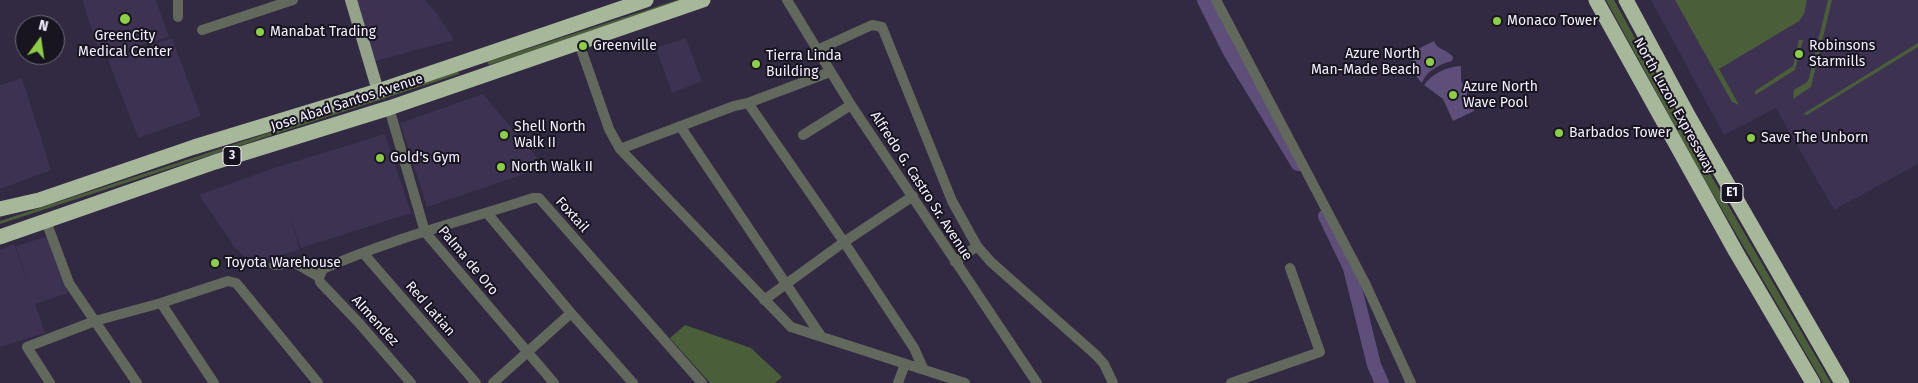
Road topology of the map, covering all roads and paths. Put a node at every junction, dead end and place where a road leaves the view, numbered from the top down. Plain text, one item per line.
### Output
1 (178, 0) edge
2 (293, 0) edge
3 (351, 0) edge
4 (646, 0) edge
5 (703, 0) edge
6 (788, 0) edge
7 (1216, 0) edge
8 (1626, 0) edge
9 (1597, 2) edge
10 (178, 17) dead end
11 (202, 30) dead end
12 (579, 43) junction
13 (817, 50) junction
14 (479, 58) junction
15 (458, 64) junction
16 (830, 72) junction
17 (488, 74) junction
18 (466, 81) junction
19 (378, 91) junction
20 (748, 103) junction
21 (852, 105) junction
22 (389, 108) junction
23 (680, 126) junction
24 (803, 135) dead end
25 (620, 149) junction
26 (913, 196) junction
27 (2, 211) edge
28 (487, 213) junction
29 (46, 222) junction
30 (425, 232) junction
31 (0, 237) edge
32 (844, 242) junction
33 (977, 246) junction
34 (364, 254) junction
35 (955, 262) junction
36 (274, 266) dead end
37 (1290, 268) dead end
38 (319, 277) junction
39 (787, 284) junction
40 (764, 300) junction
41 (161, 303) junction
42 (571, 313) junction
43 (95, 321) junction
44 (821, 336) junction
45 (526, 352) junction
46 (906, 364) junction
47 (923, 368) junction
48 (405, 381) edge
49 (50, 383) edge
50 (137, 383) edge
51 (214, 383) edge
52 (317, 383) edge
53 (476, 383) edge
54 (493, 383) edge
55 (554, 383) edge
56 (633, 383) edge
57 (702, 383) edge
58 (898, 383) edge
59 (965, 383) edge
60 (1037, 383) edge
61 (1113, 383) edge
62 (1232, 383) edge
63 (1411, 383) edge
64 (1813, 383) edge
65 (1842, 383) edge

1 - 10 street
2 - 11 street
3 - 19 main road
4 - 14 highway, Jose Abad Santos Avenue / 3
5 - 12 highway, Jose Abad Santos Avenue / 3
6 - 13 street, Alfredo G. Castro Sr. Avenue
7 - 63 street
8 - 65 highway, North Luzon Expressway / E1
9 - 64 highway, North Luzon Expressway / E1
12 - 17 highway, Jose Abad Santos Avenue / 3
12 - 25 street
13 - 16 street, Alfredo G. Castro Sr. Avenue
13 - 33 street
14 - 15 highway, Jose Abad Santos Avenue / 3
14 - 17 highway
15 - 18 highway
15 - 19 highway, Jose Abad Santos Avenue / 3
16 - 20 street
16 - 21 street, Alfredo G. Castro Sr. Avenue
17 - 18 highway, Jose Abad Santos Avenue / 3
18 - 22 highway, Jose Abad Santos Avenue / 3
19 - 27 highway, Jose Abad Santos Avenue / 3
20 - 23 street
20 - 32 street
21 - 24 street
21 - 26 street, Alfredo G. Castro Sr. Avenue
22 - 29 highway, Jose Abad Santos Avenue / 3
22 - 30 street, Palma de Oro
23 - 25 street
23 - 39 street
25 - 40 street
26 - 32 street
26 - 35 street, Alfredo G. Castro Sr. Avenue
28 - 30 street, Foxtail
28 - 42 street
28 - 57 street, Foxtail
29 - 31 highway, Jose Abad Santos Avenue / 3
29 - 43 street
30 - 34 street, Foxtail
30 - 45 street, Palma de Oro
32 - 39 street
32 - 47 street
33 - 35 street
33 - 61 street
34 - 38 street, Foxtail
34 - 53 street, Red Latian
35 - 60 street, Alfredo G. Castro Sr. Avenue
36 - 38 street
37 - 62 street
38 - 48 street, Almendez
39 - 40 street
39 - 44 street
40 - 44 street
41 - 43 street
41 - 51 street
41 - 52 street
42 - 45 street
42 - 56 street
43 - 49 street
43 - 50 street
44 - 46 street
45 - 54 street
45 - 55 street, Palma de Oro
46 - 47 street
46 - 58 street
47 - 59 street

